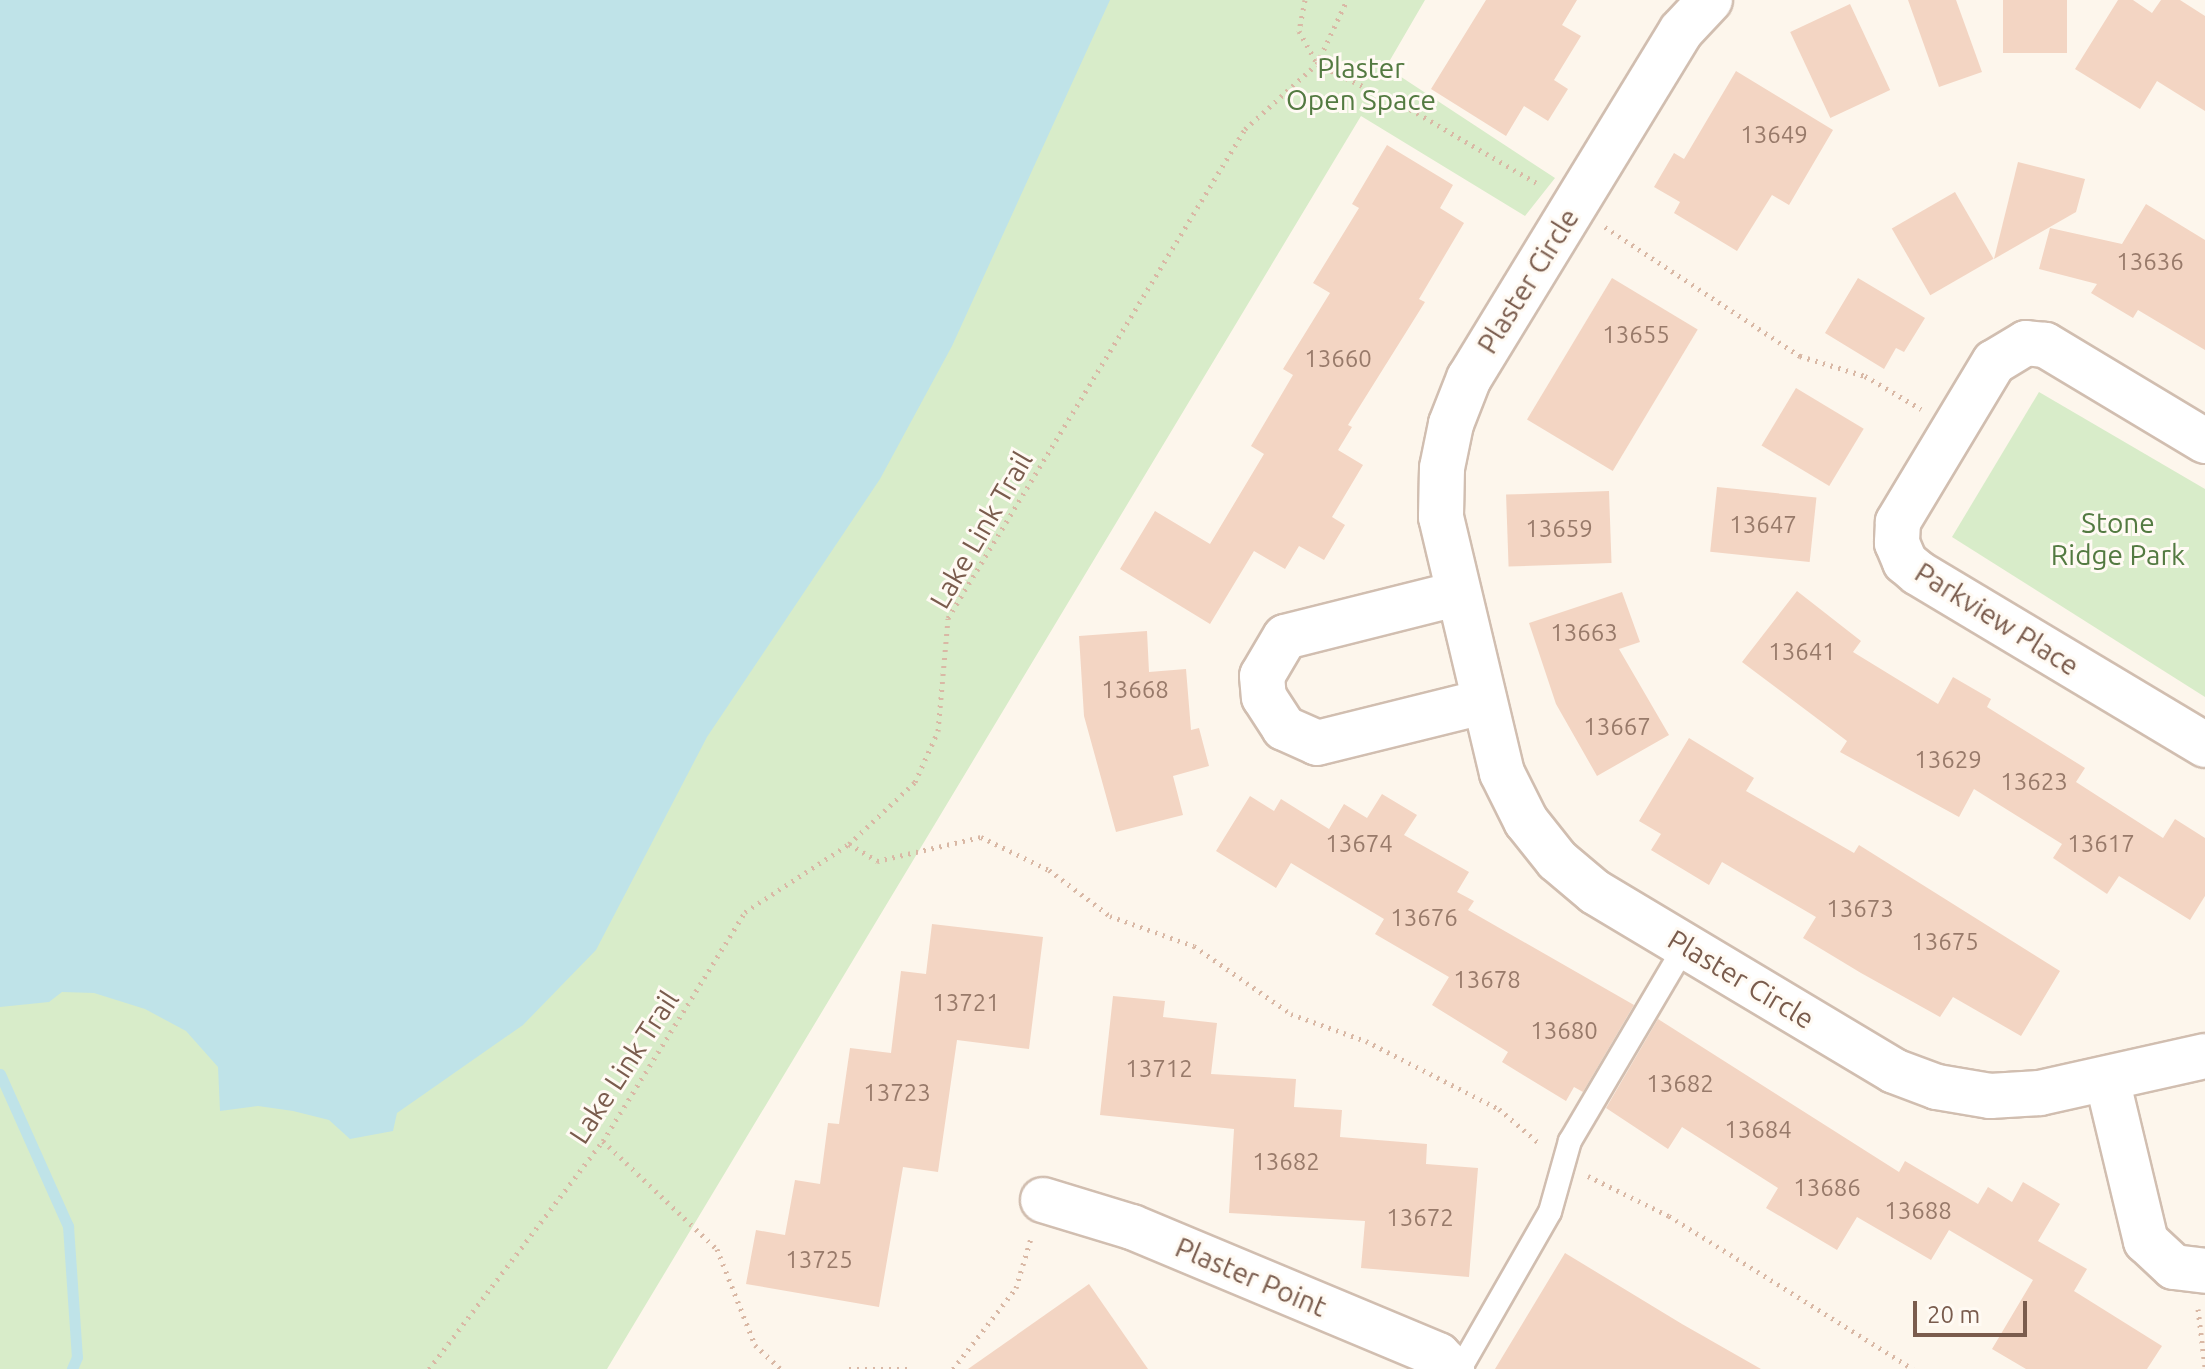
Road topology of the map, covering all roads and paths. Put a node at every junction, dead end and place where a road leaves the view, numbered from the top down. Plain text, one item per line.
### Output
1 (1347, 0) edge
2 (1710, 0) edge
3 (2205, 441) edge
4 (1456, 594) junction
5 (1483, 702) junction
6 (2205, 745) edge
7 (849, 844) junction
8 (1685, 946) junction
9 (2205, 1056) edge
10 (2107, 1079) junction
11 (603, 1141) junction
12 (1564, 1161) junction
13 (1043, 1200) joint
14 (2201, 1271) edge
15 (2205, 1367) edge
16 (429, 1369) edge
17 (781, 1369) edge
18 (849, 1369) edge
19 (913, 1369) edge
20 (953, 1369) edge
21 (1452, 1369) edge
22 (1460, 1369) edge
23 (1913, 1369) edge

1 - 7 path, Lake Link Trail
2 - 4 street, Plaster Circle
3 - 6 street, Parkview Place
4 - 5 street, Plaster Circle
4 - 5 street
5 - 8 street, Plaster Circle
7 - 11 path, Lake Link Trail
7 - 12 path
8 - 10 street, Plaster Circle
8 - 12 lane
9 - 10 street, Plaster Circle
10 - 14 street
11 - 16 path, Lake Link Trail
11 - 17 path
12 - 22 lane
12 - 23 path
13 - 20 path
13 - 21 street, Plaster Point
14 - 15 path
18 - 19 path

